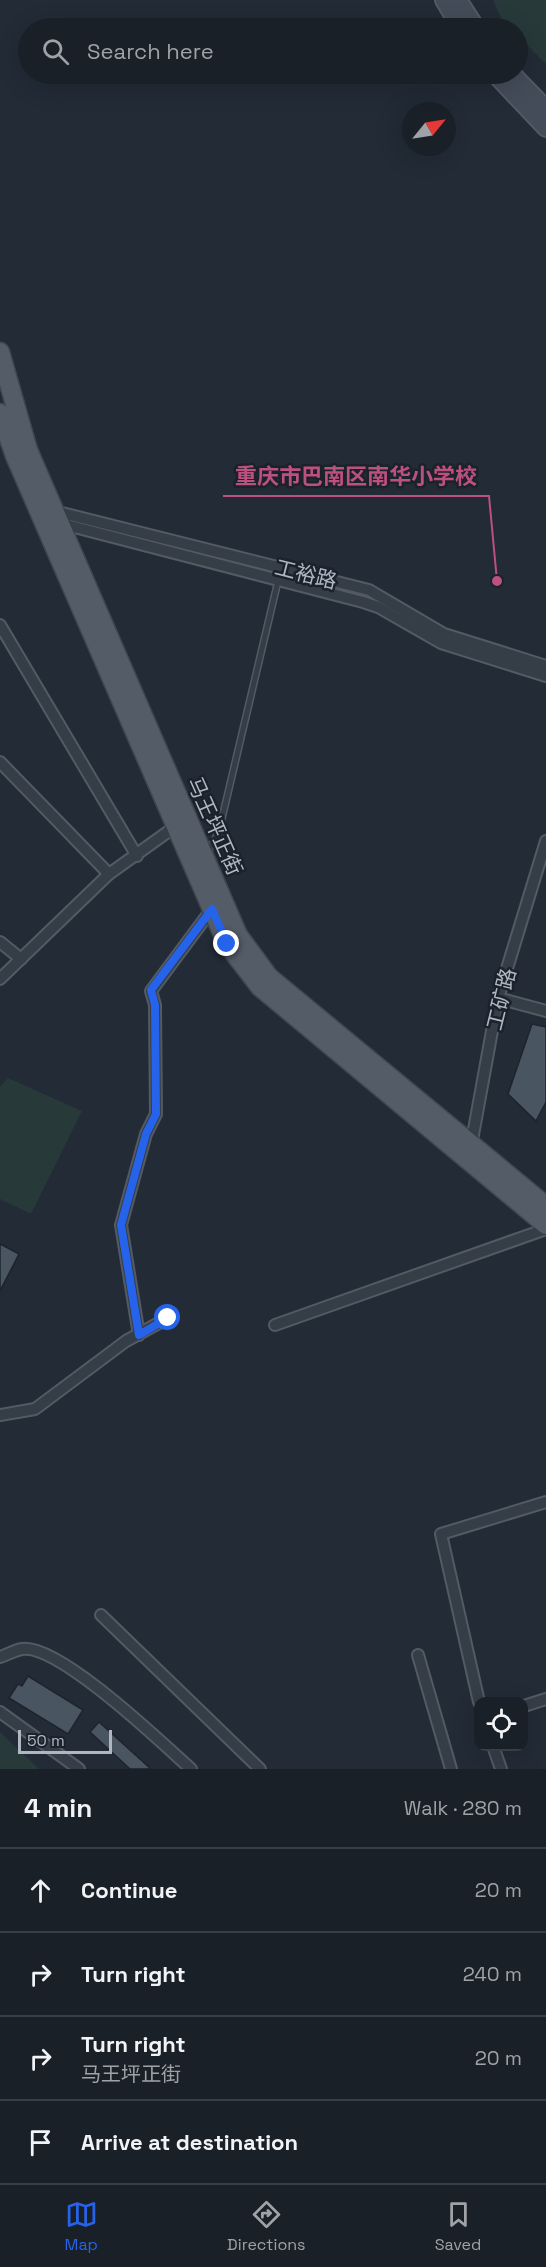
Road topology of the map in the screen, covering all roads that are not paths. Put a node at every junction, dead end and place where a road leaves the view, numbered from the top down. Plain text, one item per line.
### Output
1 (444, 0) edge
2 (458, 0) edge
3 (455, 18) edge
4 (470, 18) edge
5 (504, 84) edge
6 (522, 84) edge
7 (546, 109) edge
8 (546, 128) edge
9 (0, 352) edge
10 (0, 413) edge
11 (57, 517) junction
12 (278, 581) junction
13 (0, 625) edge
14 (546, 666) edge
15 (546, 675) edge
16 (0, 762) edge
17 (176, 826) junction
18 (546, 841) edge
19 (137, 856) junction
20 (204, 859) junction
21 (109, 874) junction
22 (212, 909) junction
23 (0, 942) edge
24 (21, 959) junction
25 (0, 979) edge
26 (498, 998) junction
27 (546, 1011) edge
28 (470, 1153) junction
29 (546, 1206) edge
30 (546, 1227) edge
31 (168, 1318) dead end
32 (275, 1325) dead end
33 (139, 1335) junction
34 (0, 1414) edge
35 (546, 1502) edge
36 (101, 1615) dead end
37 (418, 1655) dead end
38 (0, 1657) edge
39 (478, 1697) edge
40 (546, 1699) edge
41 (528, 1705) edge
42 (0, 1712) edge
43 (495, 1751) edge
44 (79, 1769) edge
45 (191, 1769) edge
46 (260, 1769) edge
47 (451, 1769) edge
48 (501, 1769) edge

1 - 3 main road
2 - 4 main road
5 - 8 main road
6 - 7 main road
9 - 11 main road, 马王坪正街
10 - 17 main road, 马王坪正街
11 - 12 street, 工裕路
11 - 14 street, 工裕路
11 - 20 main road, 马王坪正街
12 - 15 street, 工裕路
12 - 20 lane
13 - 19 street
16 - 21 street
17 - 19 street
17 - 22 main road, 马王坪正街
18 - 26 street, 工矿路
19 - 21 street
20 - 28 main road, 马王坪正街
21 - 24 street
22 - 28 main road, 马王坪正街
22 - 33 street
23 - 24 street
24 - 25 street
26 - 27 street
26 - 28 street, 工矿路
28 - 29 main road, 马王坪正街
28 - 30 main road, 马王坪正街
30 - 32 street
31 - 33 street
33 - 34 street
35 - 39 street
36 - 46 street
37 - 47 street
38 - 45 street
40 - 41 street
42 - 44 street
43 - 48 street

